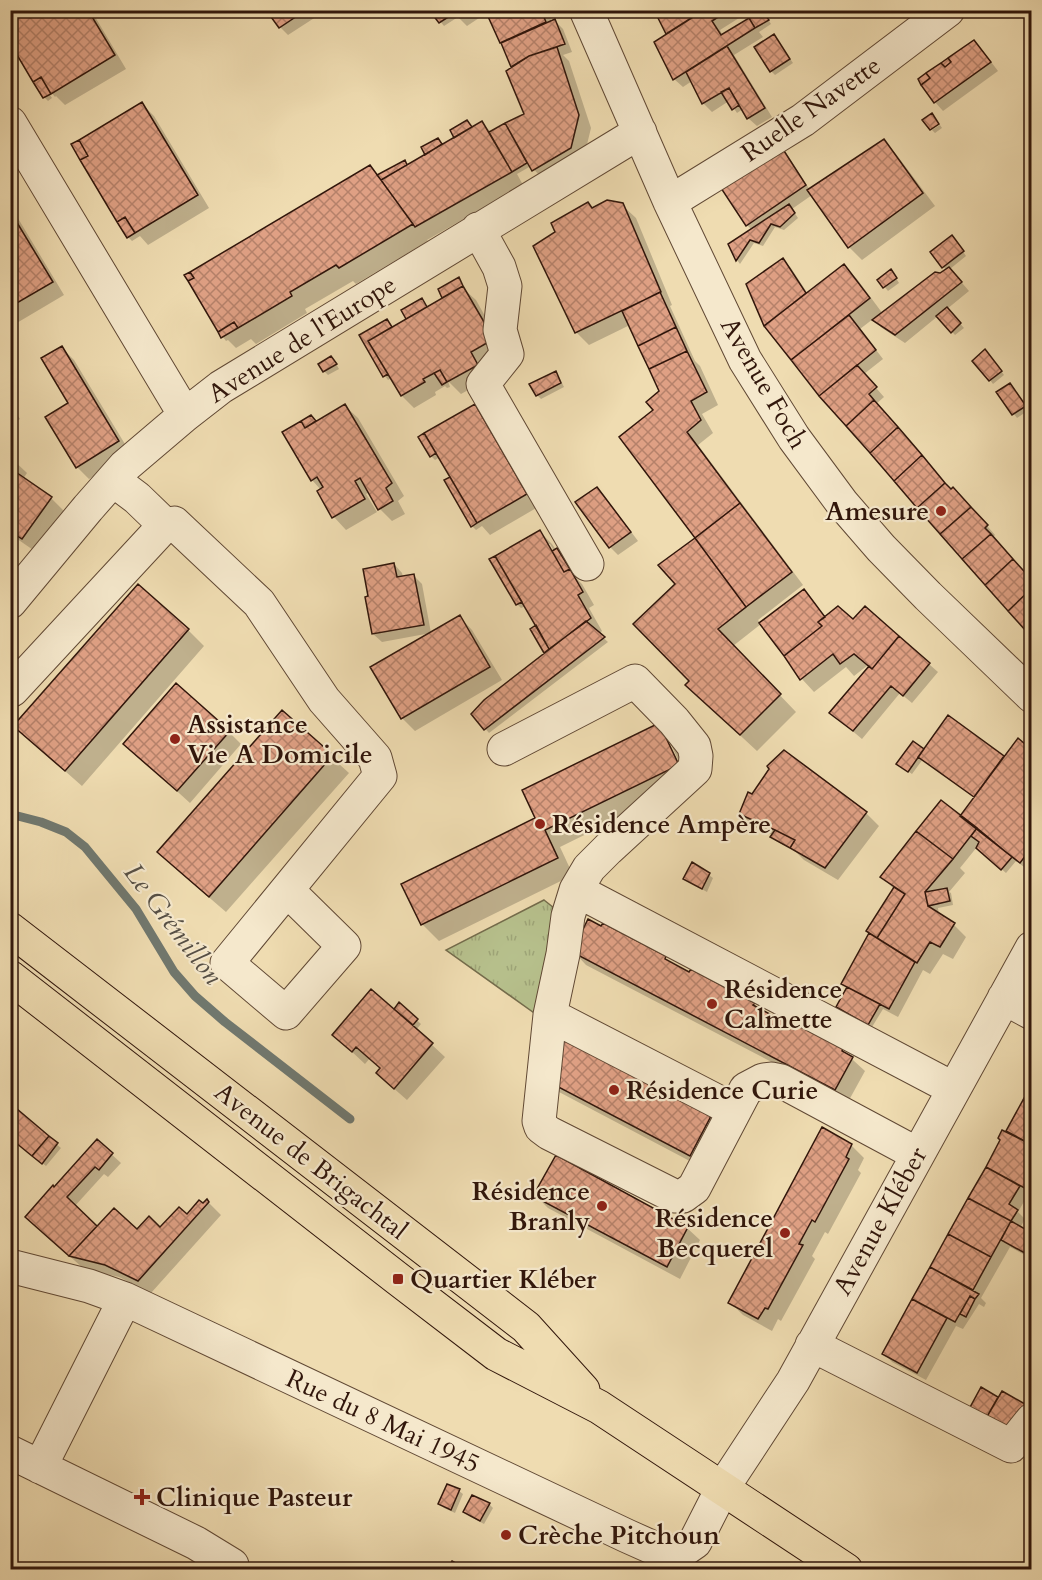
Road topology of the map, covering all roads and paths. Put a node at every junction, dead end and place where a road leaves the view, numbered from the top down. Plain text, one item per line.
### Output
1 (586, 10) edge
2 (948, 10) edge
3 (10, 123) edge
4 (639, 132) junction
5 (670, 202) junction
6 (478, 230) junction
7 (185, 415) junction
8 (112, 480) junction
9 (165, 525) junction
10 (587, 564) dead end
11 (14, 589) edge
12 (12, 690) dead end
13 (1032, 696) edge
14 (504, 749) dead end
15 (287, 890) dead end
16 (576, 890) junction
17 (10, 929) edge
18 (1032, 948) edge
19 (10, 977) edge
20 (1018, 1005) edge
21 (550, 1015) junction
22 (954, 1089) junction
23 (734, 1110) junction
24 (917, 1154) junction
25 (10, 1266) edge
26 (125, 1299) junction
27 (812, 1345) junction
28 (599, 1407) junction
29 (1032, 1420) edge
30 (10, 1452) edge
31 (1021, 1453) edge
32 (40, 1467) junction
33 (722, 1489) junction
34 (682, 1560) edge
35 (232, 1565) dead end
36 (846, 1569) edge

1 - 4 street, Avenue Foch
2 - 5 street, Ruelle Navette
3 - 7 street
4 - 5 street, Avenue Foch
4 - 6 street, Avenue de l'Europe
5 - 13 street, Avenue Foch
6 - 7 street, Avenue de l'Europe
6 - 10 street
7 - 8 street, Avenue de l'Europe
8 - 9 street
8 - 11 street, Avenue de l'Europe
9 - 12 street
9 - 15 street
14 - 16 street
16 - 21 street
16 - 22 street
17 - 28 main road, Avenue de Brigachtal
18 - 20 street, Avenue Kléber
19 - 28 main road, Avenue de Brigachtal
20 - 22 street, Avenue Kléber
21 - 23 street
21 - 23 street
22 - 24 street, Avenue Kléber
23 - 24 street
24 - 27 street, Avenue Kléber
25 - 26 street, Rue du 8 Mai 1945
26 - 32 street
26 - 34 street, Rue du 8 Mai 1945
27 - 31 street
27 - 33 street, Avenue Kléber
28 - 33 main road, Avenue de Brigachtal
29 - 31 street
30 - 32 street
32 - 35 street
33 - 34 street, Rue du 8 Mai 1945
33 - 36 main road, Avenue de Brigachtal

